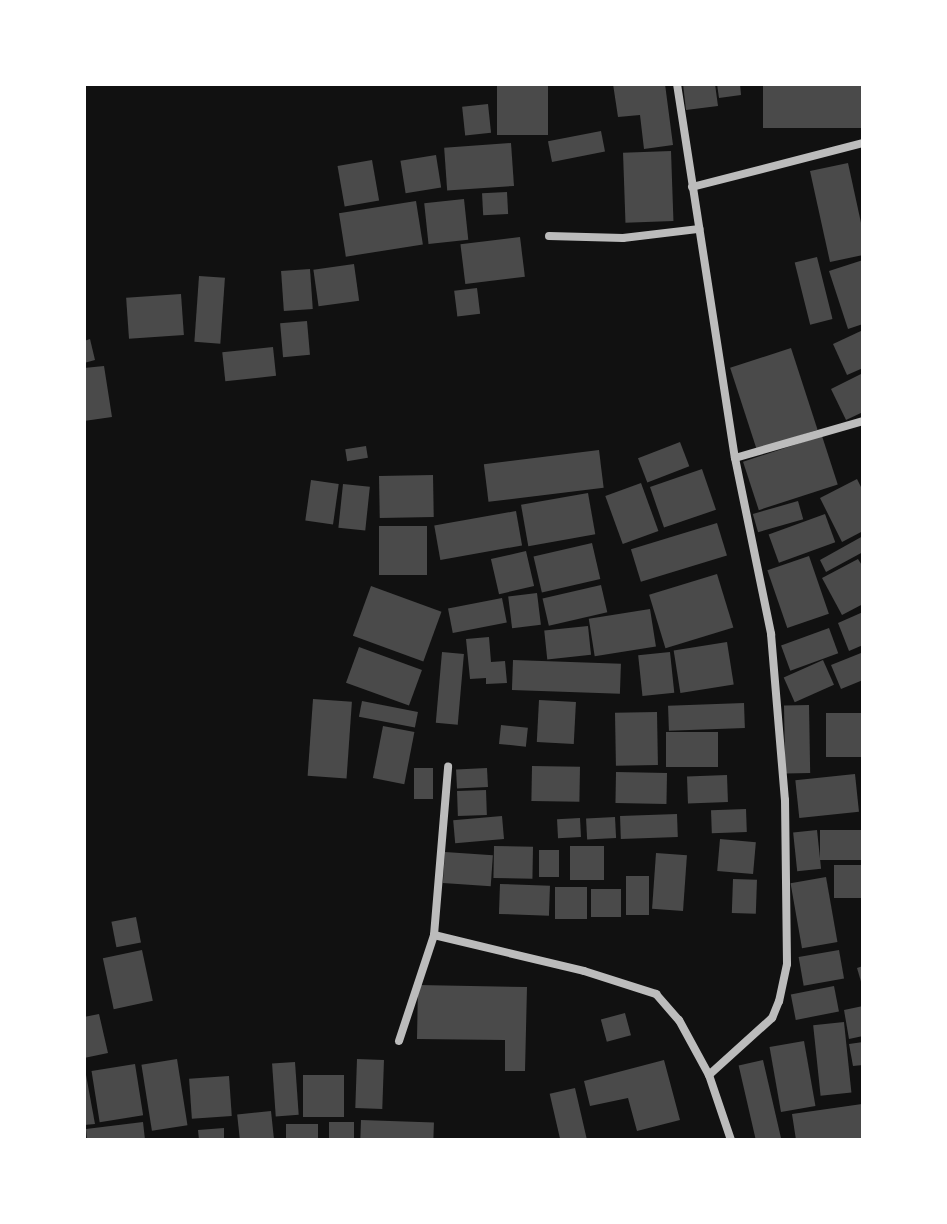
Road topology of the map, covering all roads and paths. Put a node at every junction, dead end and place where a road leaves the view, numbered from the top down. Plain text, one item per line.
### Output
1 (677, 84) edge
2 (863, 143) edge
3 (692, 187) junction
4 (699, 229) junction
5 (549, 236) dead end
6 (863, 421) edge
7 (735, 458) junction
8 (448, 767) dead end
9 (434, 935) junction
10 (399, 1041) dead end
11 (709, 1075) junction
12 (731, 1140) edge

1 - 3 street
2 - 3 street
3 - 4 street
4 - 5 street
4 - 7 street
6 - 7 street
7 - 11 street
8 - 9 street
9 - 10 street
9 - 11 street
11 - 12 street

